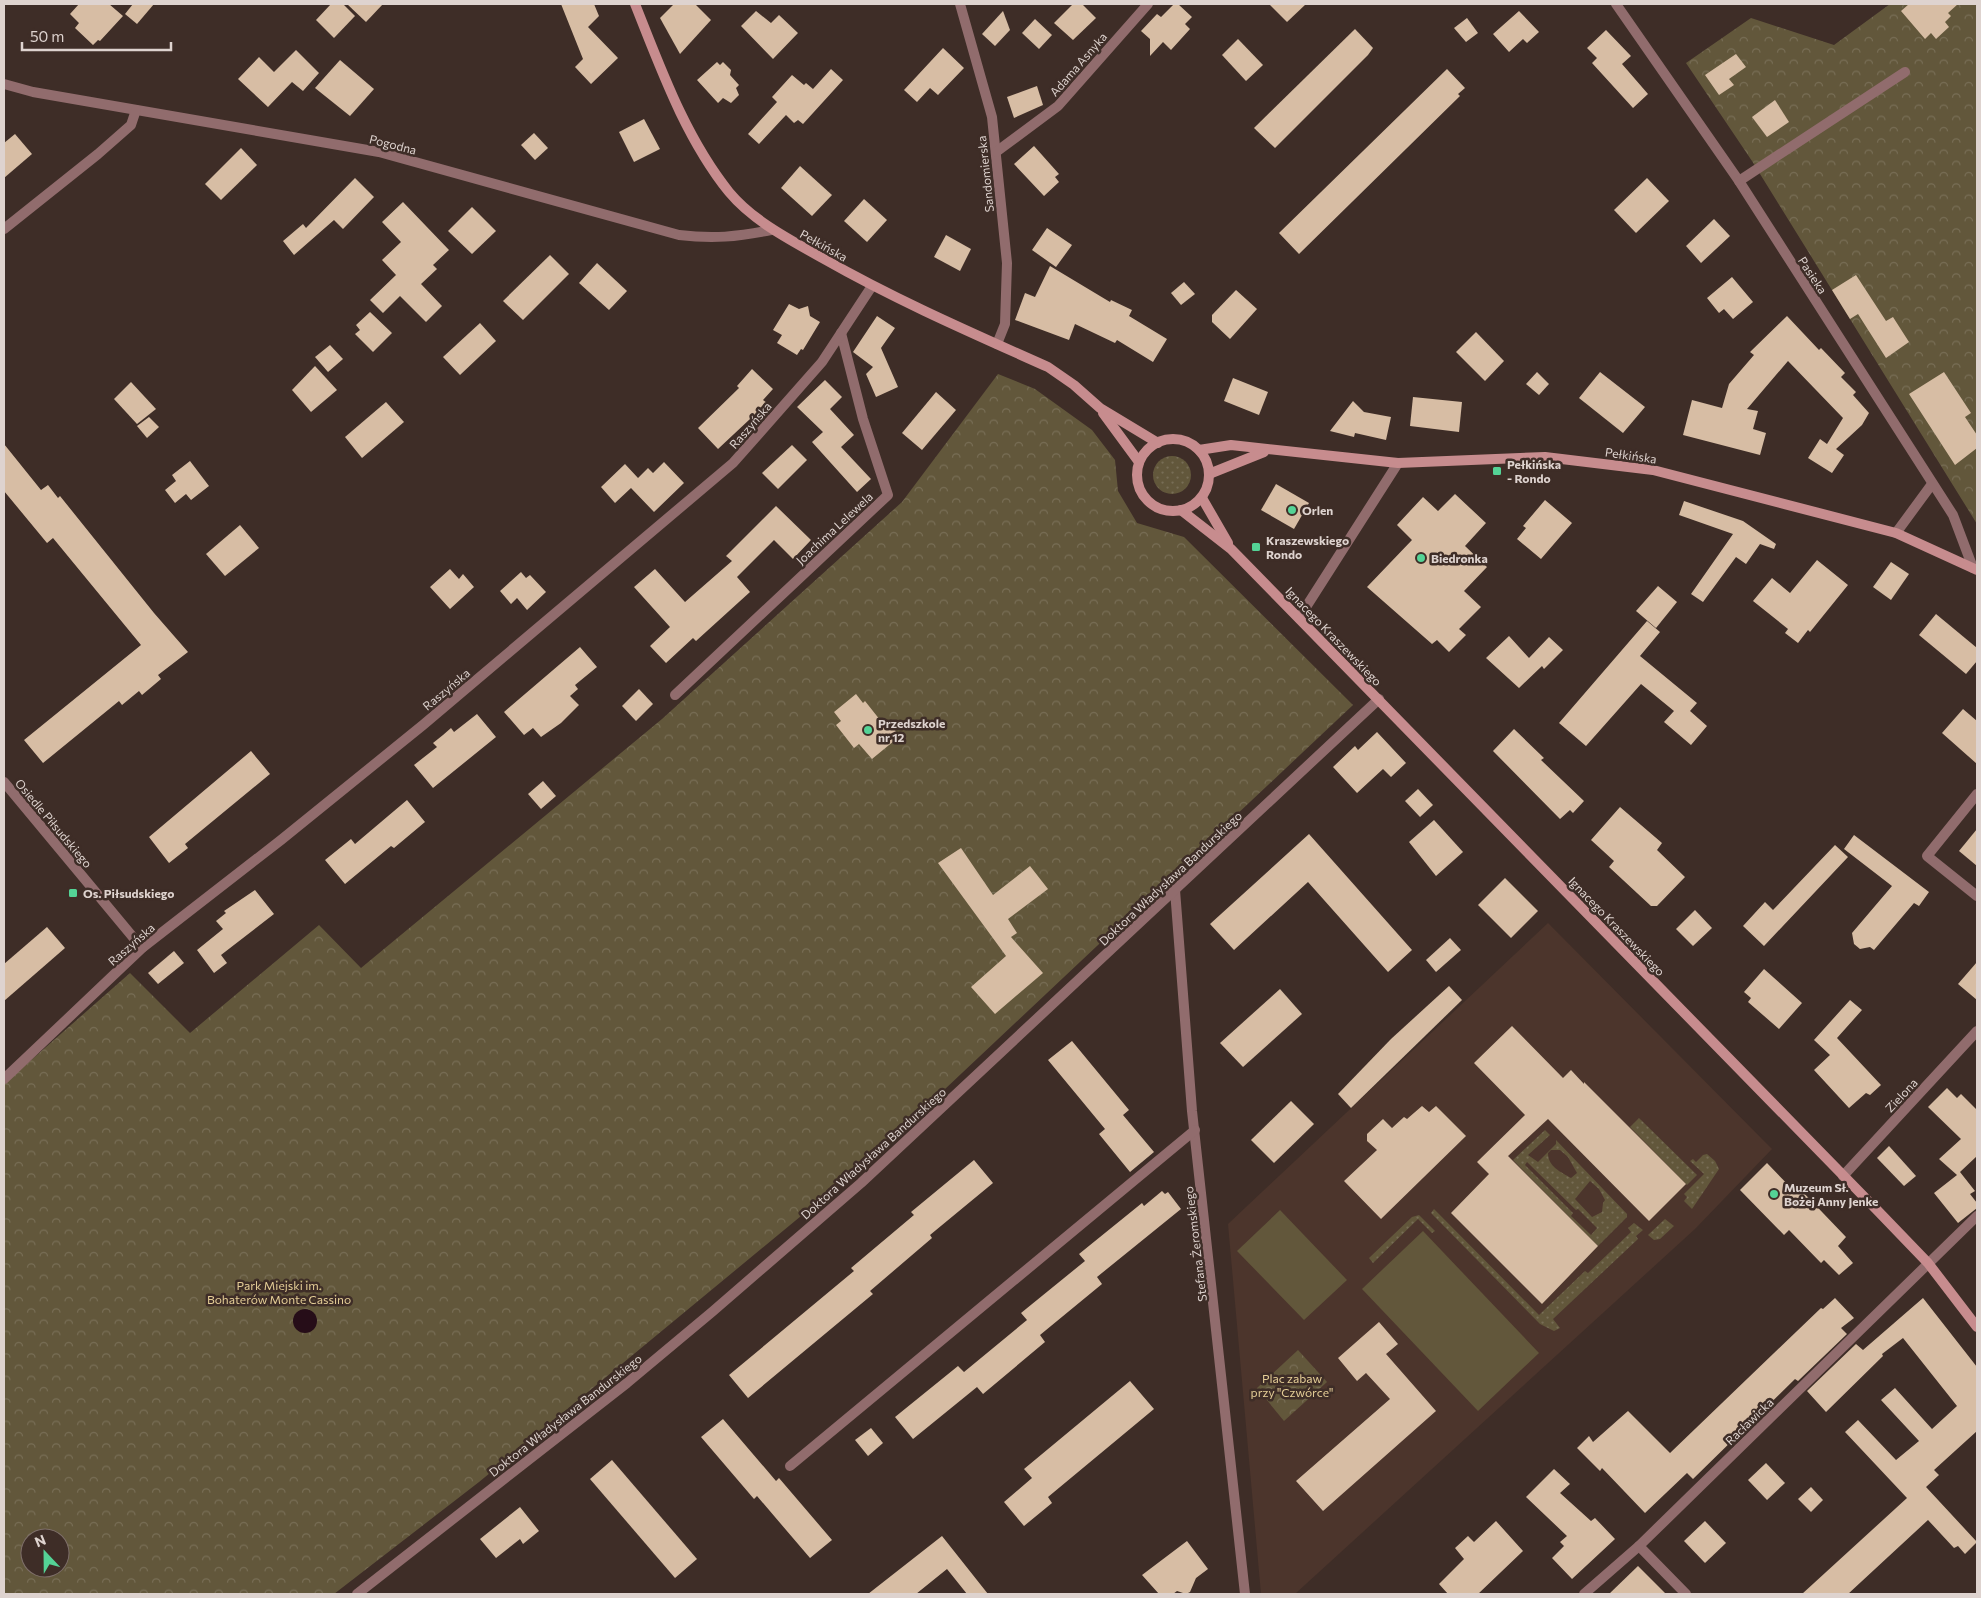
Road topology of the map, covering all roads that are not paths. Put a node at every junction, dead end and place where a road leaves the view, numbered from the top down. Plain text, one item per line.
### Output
1 (635, 4) edge
2 (960, 4) edge
3 (1148, 4) edge
4 (1623, 6) edge
5 (1905, 72) dead end
6 (4, 84) edge
7 (136, 110) junction
8 (996, 152) junction
9 (1738, 181) junction
10 (4, 229) edge
11 (771, 230) junction
12 (872, 286) junction
13 (841, 333) junction
14 (996, 344) junction
15 (1100, 408) junction
16 (1158, 443) junction
17 (1199, 450) junction
18 (1268, 450) junction
19 (1139, 462) junction
20 (1398, 464) junction
21 (1209, 474) junction
22 (1932, 484) junction
23 (1202, 498) junction
24 (1181, 510) junction
25 (1896, 534) junction
26 (1231, 549) junction
27 (1975, 569) edge
28 (1299, 618) junction
29 (675, 694) dead end
30 (1378, 699) junction
31 (4, 782) edge
32 (1977, 794) edge
33 (1175, 890) junction
34 (1977, 896) edge
35 (142, 948) junction
36 (1977, 1032) edge
37 (4, 1079) edge
38 (1195, 1130) junction
39 (1843, 1176) junction
40 (1977, 1216) edge
41 (1928, 1263) junction
42 (1977, 1326) edge
43 (790, 1466) dead end
44 (1639, 1546) junction
45 (357, 1594) edge
46 (1245, 1594) edge
47 (1584, 1594) edge
48 (1686, 1594) edge

1 - 11 street, Pełkińska
2 - 8 street, Sandomierska
3 - 8 street, Adama Asnyka
4 - 9 street, Pasieka
5 - 9 street
6 - 7 street, Pogodna
7 - 10 street
7 - 11 street, Pogodna
8 - 14 street, Sandomierska
9 - 22 street, Pasieka
11 - 12 street, Pełkińska
12 - 13 street, Raszyńska
12 - 14 street, Pełkińska
13 - 29 street, Joachima Lelewela
13 - 35 street, Raszyńska
14 - 15 street, Pełkińska
15 - 16 street, Pełkińska
15 - 19 street, Pełkińska
16 - 17 street
16 - 19 street
17 - 18 street, Pełkińska
17 - 21 street
18 - 20 street, Pełkińska
18 - 21 street, Pełkińska
19 - 24 street
20 - 25 street, Pełkińska
20 - 28 street
21 - 23 street
22 - 25 street
22 - 27 street, Pasieka
23 - 24 street
23 - 26 street, Ignacego Kraszewskiego
24 - 26 street, Ignacego Kraszewskiego
25 - 27 street, Pełkińska
26 - 28 street, Ignacego Kraszewskiego
28 - 30 street, Ignacego Kraszewskiego
30 - 33 street, Doktora Władysława Bandurskiego
30 - 39 street, Ignacego Kraszewskiego
31 - 35 street, Osiedle Piłsudskiego
32 - 34 street
33 - 38 street, Stefana Żeromskiego
33 - 45 street, Doktora Władysława Bandurskiego
35 - 37 street, Raszyńska
36 - 39 street, Zielona
38 - 43 street
38 - 46 street, Stefana Żeromskiego
39 - 41 street, Ignacego Kraszewskiego
40 - 41 street, Racławicka
41 - 42 street, Ignacego Kraszewskiego
41 - 44 street, Racławicka
44 - 47 street, Racławicka
44 - 48 street

